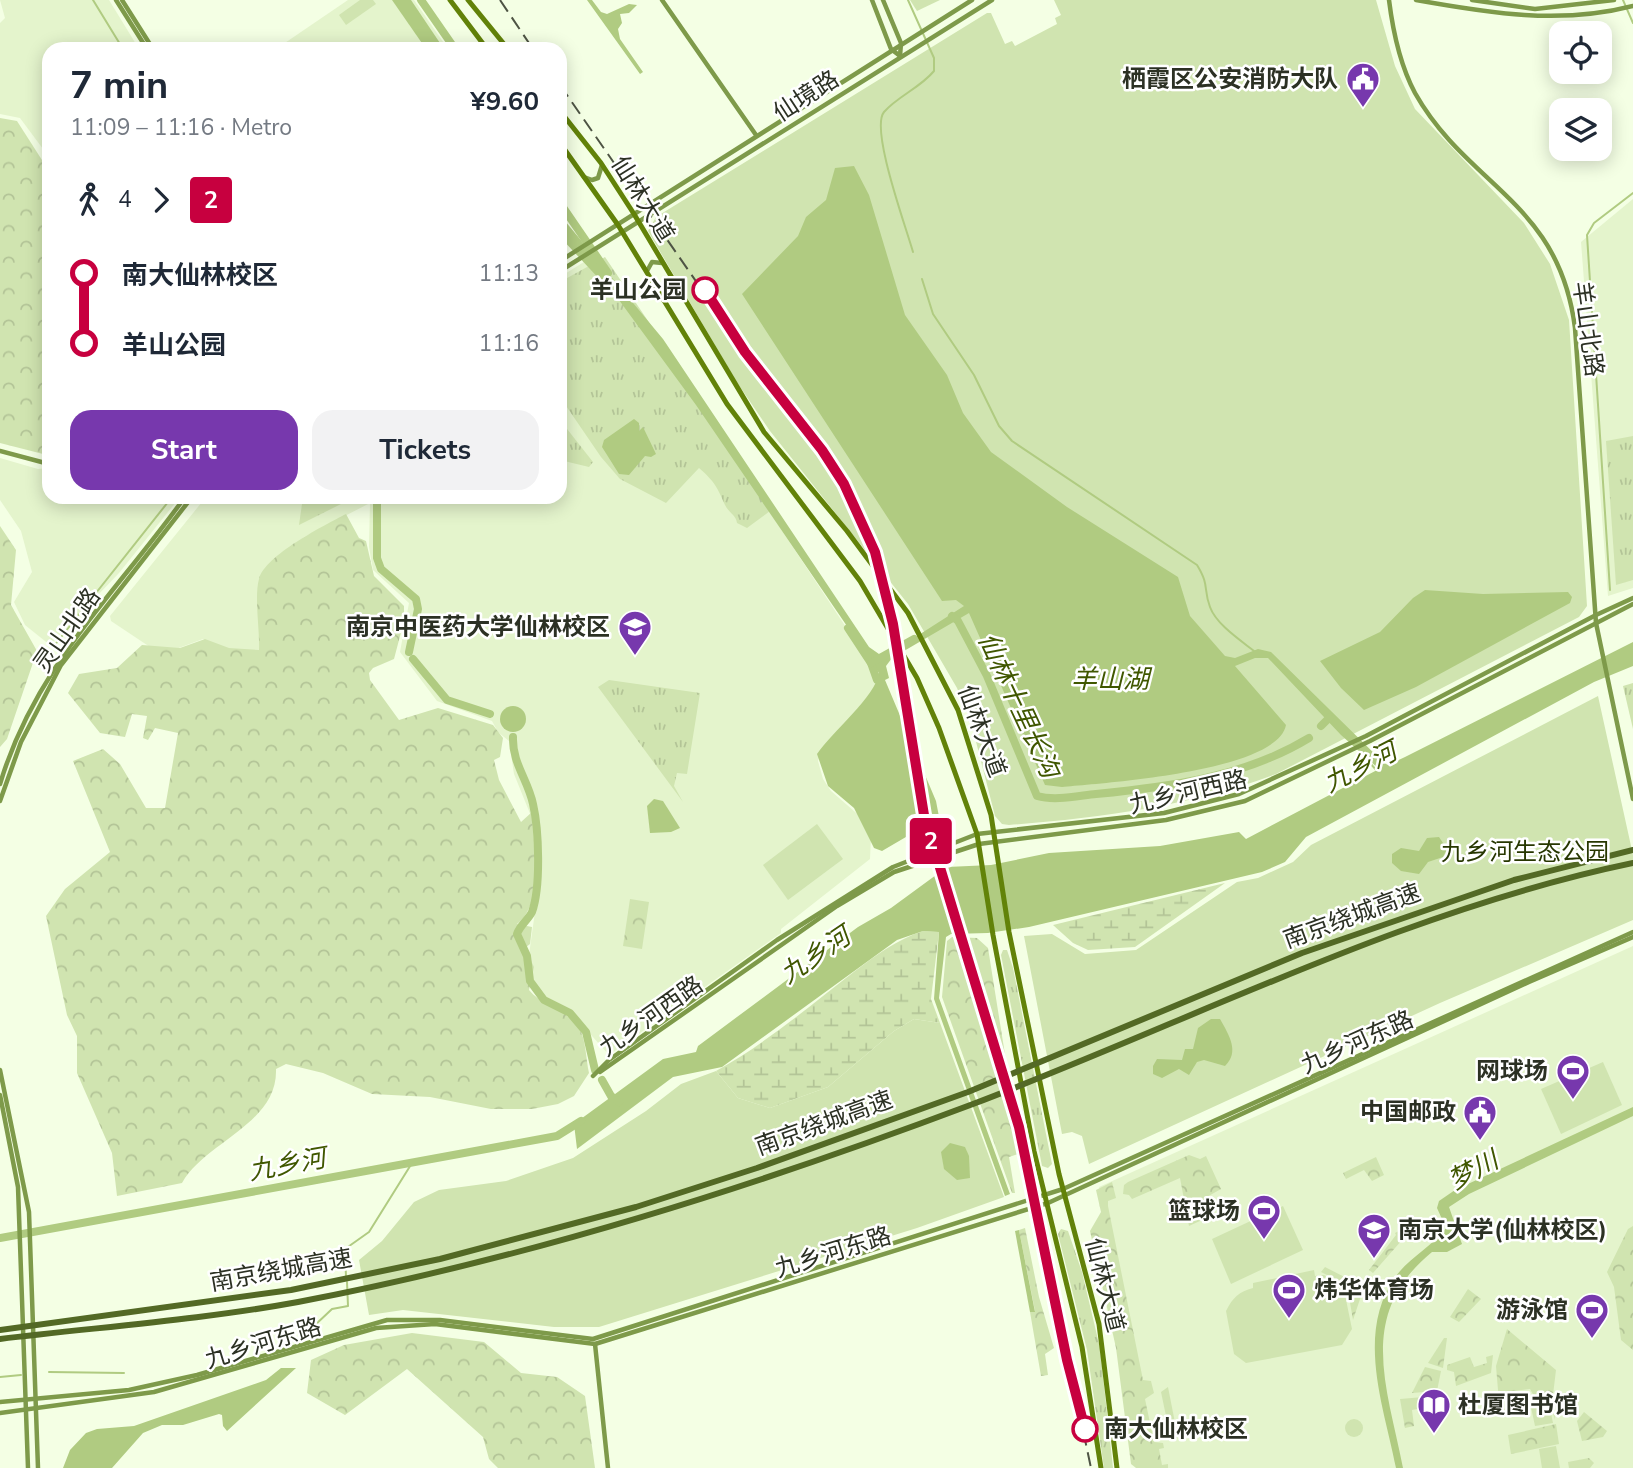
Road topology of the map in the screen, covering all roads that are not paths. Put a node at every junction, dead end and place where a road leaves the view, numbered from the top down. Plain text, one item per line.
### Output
1 (116, 0) edge
2 (122, 0) edge
3 (450, 0) edge
4 (468, 0) edge
5 (662, 0) edge
6 (872, 0) edge
7 (883, 0) edge
8 (972, 0) edge
9 (992, 0) edge
10 (1389, 0) edge
11 (1416, 0) edge
12 (1472, 0) edge
13 (1614, 0) edge
14 (1633, 6) edge
15 (143, 42) edge
16 (149, 42) edge
17 (482, 42) edge
18 (502, 42) edge
19 (901, 43) junction
20 (891, 50) junction
21 (900, 56) junction
22 (567, 120) edge
23 (756, 135) junction
24 (567, 153) edge
25 (600, 163) junction
26 (584, 176) junction
27 (634, 214) junction
28 (638, 222) junction
29 (618, 225) junction
30 (622, 234) junction
31 (567, 256) edge
32 (663, 264) junction
33 (567, 267) edge
34 (647, 273) junction
35 (0, 451) edge
36 (42, 462) edge
37 (180, 504) edge
38 (187, 504) edge
39 (1633, 598) edge
40 (1633, 604) edge
41 (1596, 615) junction
42 (1596, 623) junction
43 (1368, 739) junction
44 (0, 784) edge
45 (1633, 799) edge
46 (0, 801) edge
47 (994, 832) junction
48 (977, 834) junction
49 (995, 842) junction
50 (979, 844) junction
51 (1633, 850) edge
52 (1633, 863) edge
53 (1633, 935) edge
54 (0, 1070) edge
55 (0, 1095) edge
56 (1064, 1192) junction
57 (1045, 1196) junction
58 (1048, 1203) junction
59 (0, 1330) edge
60 (0, 1339) edge
61 (594, 1342) junction
62 (35, 1398) junction
63 (25, 1399) junction
64 (0, 1402) edge
65 (36, 1409) junction
66 (26, 1410) junction
67 (0, 1413) edge
68 (28, 1468) edge
69 (38, 1468) edge
70 (608, 1468) edge
71 (1101, 1468) edge
72 (1117, 1468) edge

1 - 15 main road
2 - 16 main road
3 - 17 main road
4 - 18 main road
5 - 23 main road
6 - 20 main road
7 - 19 main road
8 - 19 main road, 仙境路
9 - 21 main road, 仙境路
10 - 41 main road, 羊山北路
11 - 14 main road
12 - 13 main road
19 - 20 main road, 仙境路
19 - 21 main road
20 - 21 main road
20 - 23 main road, 仙境路
21 - 28 main road, 仙境路
22 - 25 main road, 仙林大道
23 - 27 main road, 仙境路
24 - 26 main road, 仙林大道
25 - 26 main road
25 - 27 main road, 仙林大道
26 - 29 main road, 仙林大道
27 - 28 main road, 仙林大道
27 - 29 main road, 仙境路
28 - 30 main road, 仙境路
28 - 32 main road, 仙林大道
29 - 30 main road, 仙林大道
29 - 31 main road, 仙境路
30 - 33 main road, 仙境路
30 - 34 main road, 仙林大道
32 - 34 main road
32 - 47 main road, 仙林大道
34 - 48 main road, 仙林大道
35 - 36 main road
37 - 44 main road, 灵山北路
38 - 46 main road, 灵山北路
39 - 41 main road, 九乡河西路
40 - 42 main road, 九乡河西路
41 - 42 main road, 羊山北路
41 - 43 main road, 九乡河西路
42 - 43 main road, 九乡河西路
42 - 45 main road, 羊山北路
43 - 47 main road, 九乡河西路
43 - 49 main road, 九乡河西路
47 - 48 main road, 九乡河西路
47 - 49 main road, 仙林大道
48 - 50 main road, 仙林大道
48 - 50 main road, 九乡河西路
49 - 50 main road, 九乡河西路
49 - 56 main road, 仙林大道
50 - 57 main road, 仙林大道
51 - 59 highway, 南京绕城高速, bridge
52 - 60 highway, 南京绕城高速, bridge
53 - 56 main road, 九乡河东路
54 - 62 main road
55 - 63 main road
56 - 57 main road, 九乡河东路
56 - 58 main road, 九乡河东路
56 - 72 main road, 仙林大道
57 - 58 main road, 仙林大道
57 - 61 main road, 九乡河东路
58 - 61 main road, 九乡河东路
58 - 71 main road, 仙林大道
61 - 62 main road, 九乡河东路
61 - 65 main road, 九乡河东路
61 - 70 main road
62 - 63 main road, 九乡河东路
62 - 65 main road
63 - 64 main road, 九乡河东路
63 - 66 main road
65 - 66 main road, 九乡河东路
65 - 69 main road
66 - 67 main road, 九乡河东路
66 - 68 main road

